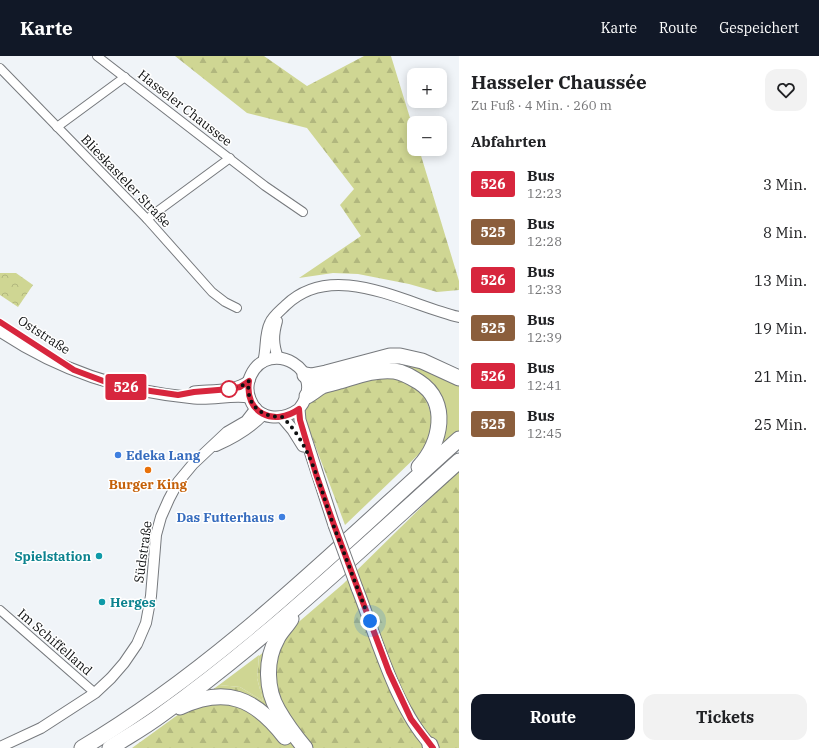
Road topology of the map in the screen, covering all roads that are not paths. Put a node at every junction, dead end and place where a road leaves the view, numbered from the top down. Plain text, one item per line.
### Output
1 (97, 56) edge
2 (0, 68) edge
3 (125, 77) junction
4 (57, 127) junction
5 (230, 158) junction
6 (303, 212) dead end
7 (147, 219) junction
8 (284, 307) junction
9 (237, 308) dead end
10 (459, 317) edge
11 (0, 322) edge
12 (0, 331) edge
13 (278, 358) junction
14 (263, 362) junction
15 (74, 370) junction
16 (305, 375) junction
17 (459, 378) edge
18 (249, 381) junction
19 (178, 395) junction
20 (307, 396) junction
21 (249, 397) junction
22 (299, 409) junction
23 (260, 411) junction
24 (282, 417) junction
25 (459, 439) edge
26 (459, 461) edge
27 (316, 474) junction
28 (379, 511) junction
29 (307, 598) junction
30 (0, 610) edge
31 (95, 693) junction
32 (160, 716) junction
33 (431, 747) edge
34 (0, 748) edge
35 (82, 748) edge
36 (110, 748) edge
37 (294, 748) edge
38 (305, 748) edge

1 - 3 street, Hasseler Chaussee
2 - 4 street, Blieskasteler Straße
3 - 4 street, Hasseler Chaussee
3 - 5 street, Hasseler Chaussee
4 - 7 street, Blieskasteler Straße
5 - 6 street, Hasseler Chaussee
5 - 7 street, Hasseler Chaussee
7 - 9 street, Blieskasteler Straße
8 - 10 street
8 - 13 street
8 - 14 street
11 - 15 main road, Oststraße
12 - 15 main road, Oststraße
13 - 14 main road
13 - 16 main road
14 - 18 main road
15 - 19 main road, Oststraße
16 - 17 highway
16 - 20 main road
18 - 19 main road, Oststraße
18 - 21 main road
19 - 21 main road, Oststraße
20 - 22 main road
20 - 28 highway
21 - 23 main road
22 - 24 main road
22 - 27 main road
23 - 24 main road
23 - 31 street, Südstraße
24 - 27 main road
25 - 28 highway
26 - 29 highway
27 - 33 main road, bridge
28 - 35 highway
29 - 32 highway
29 - 38 highway
30 - 31 street, Im Schiffelland
31 - 34 street, Südstraße
32 - 36 highway
32 - 37 highway

